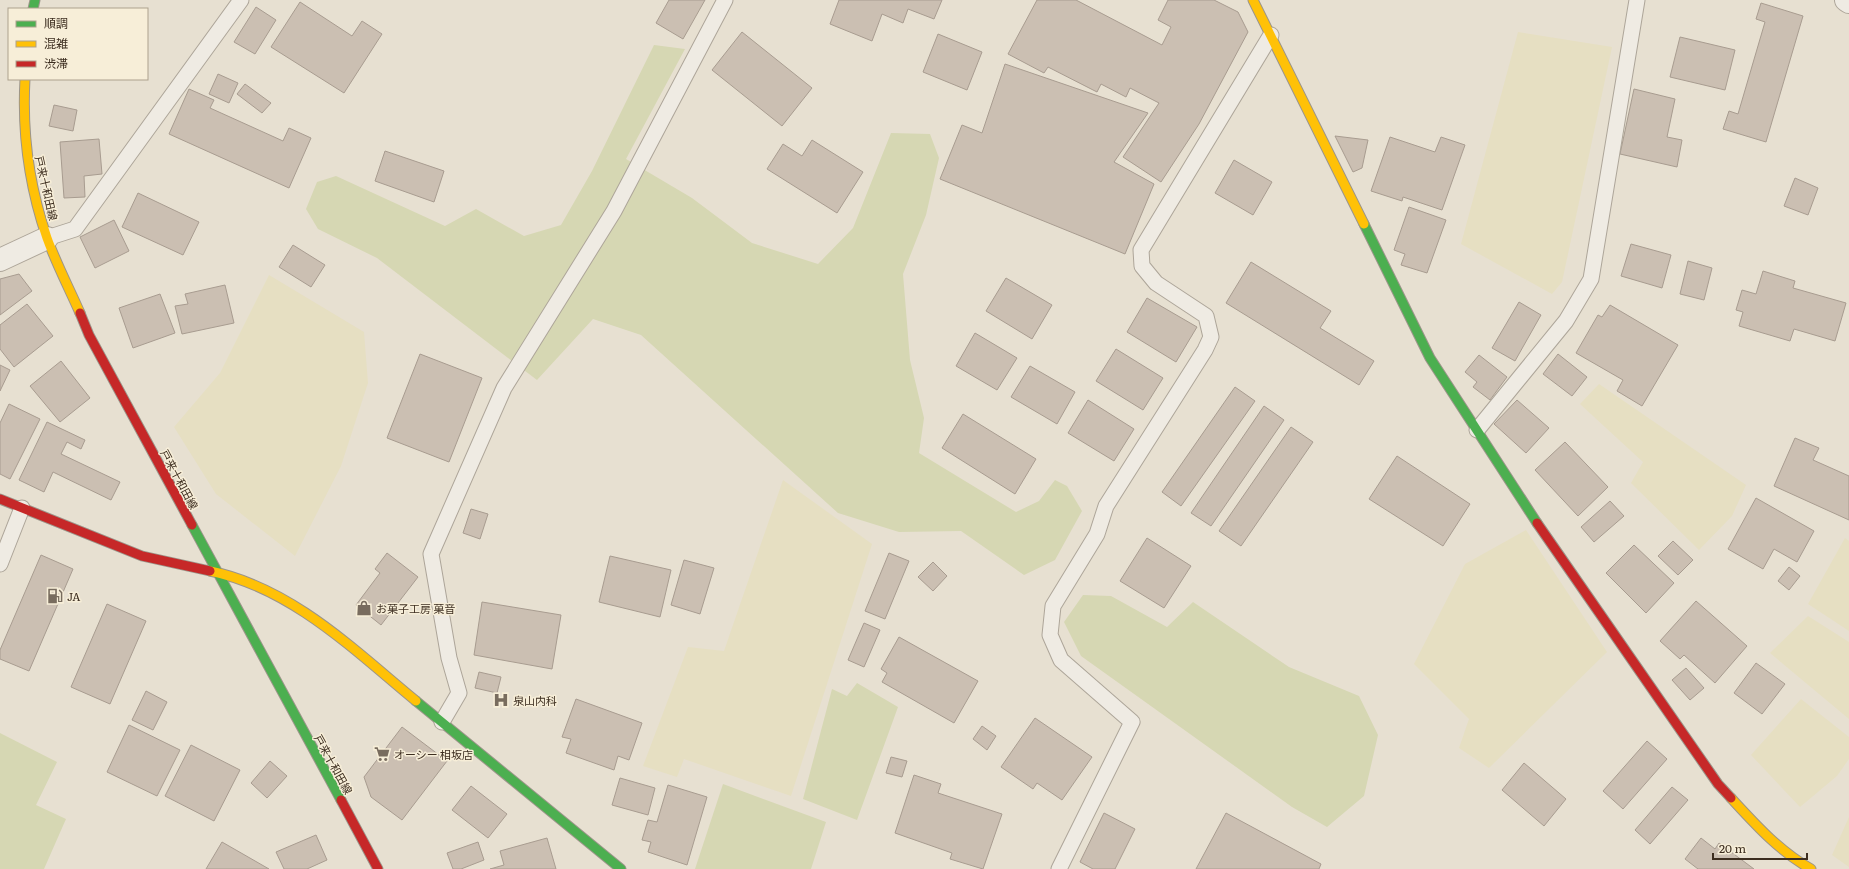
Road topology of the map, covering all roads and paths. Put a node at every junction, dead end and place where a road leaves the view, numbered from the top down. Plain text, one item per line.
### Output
1 (241, 0) edge
2 (724, 0) edge
3 (1253, 0) edge
4 (1637, 0) edge
5 (1846, 0) edge
6 (1849, 2) edge
7 (1270, 35) junction
8 (25, 80) edge
9 (47, 238) junction
10 (0, 260) edge
11 (1477, 430) junction
12 (0, 499) edge
13 (22, 508) junction
14 (0, 564) edge
15 (216, 572) junction
16 (442, 722) junction
17 (604, 864) edge
18 (378, 869) edge
19 (621, 869) edge
20 (1059, 869) edge
21 (1811, 869) edge

1 - 9 lane
2 - 16 lane
3 - 7 street
4 - 11 lane
5 - 6 street
7 - 11 street
7 - 20 lane
8 - 9 street, 戸来十和田線
9 - 10 street
9 - 15 street, 戸来十和田線
11 - 21 street
12 - 13 street
13 - 14 lane
13 - 15 street
15 - 16 street
15 - 18 street, 戸来十和田線
16 - 17 street
17 - 19 street

